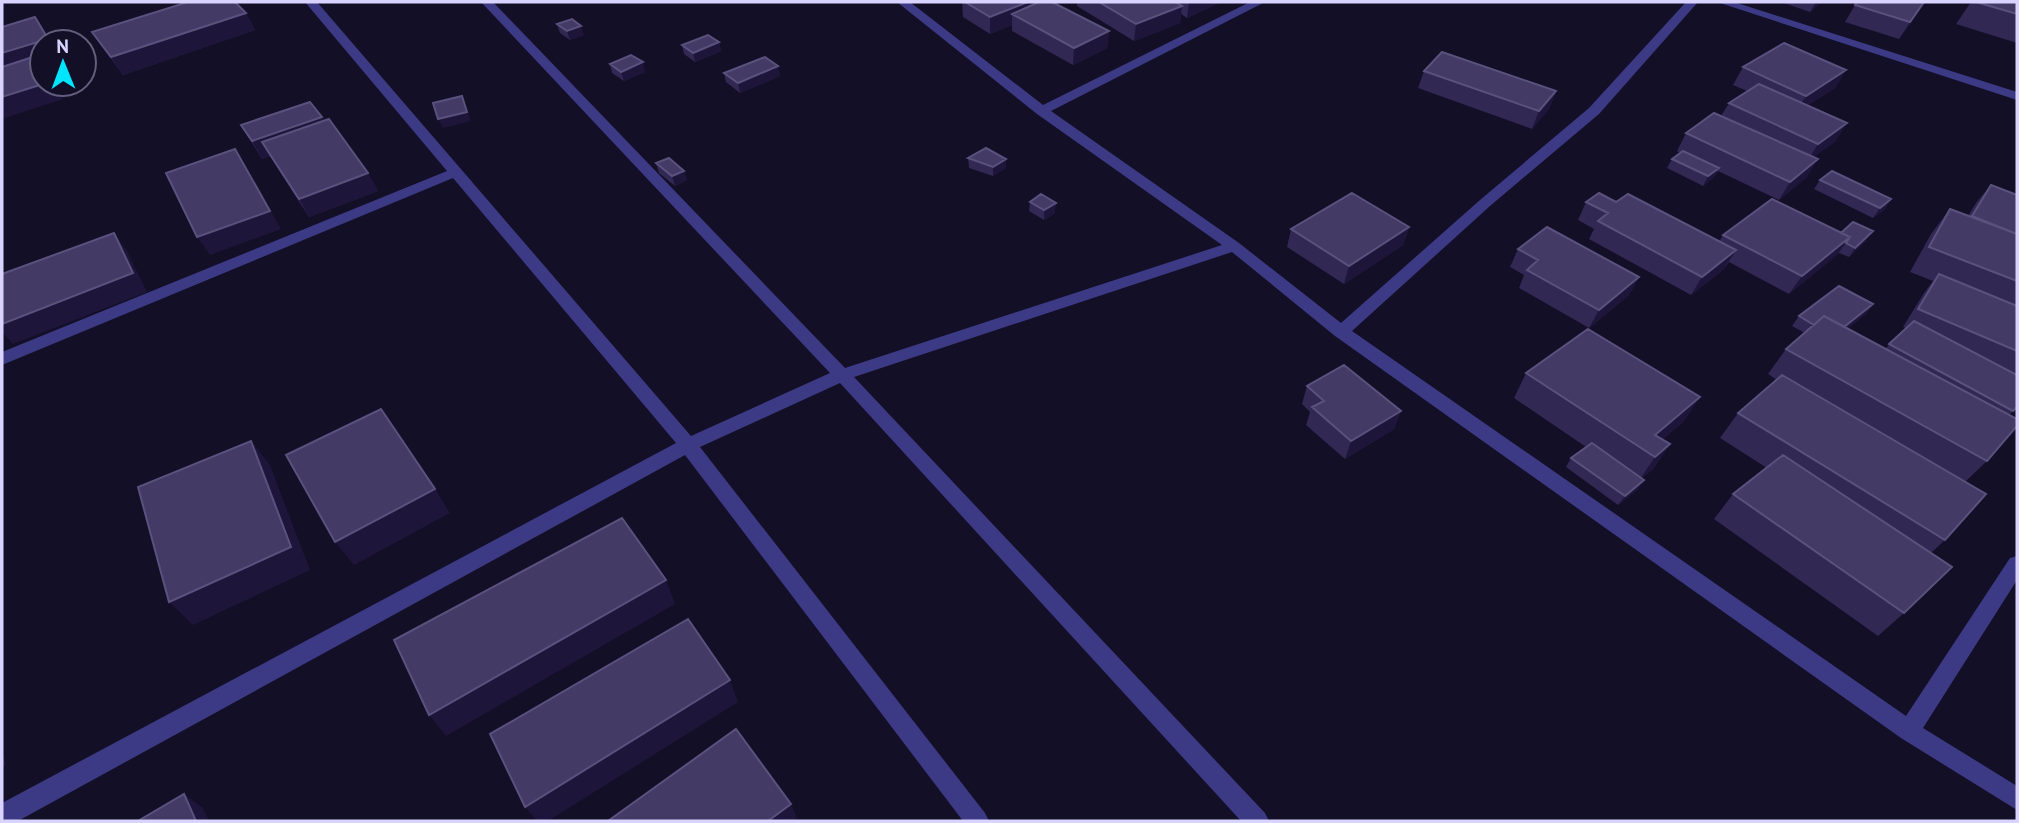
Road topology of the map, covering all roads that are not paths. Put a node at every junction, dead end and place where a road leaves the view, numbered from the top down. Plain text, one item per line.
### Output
1 (311, 2) edge
2 (487, 2) edge
3 (903, 2) edge
4 (1259, 2) edge
5 (1692, 2) edge
6 (1723, 2) edge
7 (2017, 96) edge
8 (1042, 111) junction
9 (454, 173) junction
10 (1234, 246) junction
11 (1341, 331) junction
12 (2, 359) edge
13 (842, 375) junction
14 (688, 445) junction
15 (2017, 564) edge
16 (1909, 731) junction
17 (2017, 799) edge
18 (4, 817) edge
19 (977, 821) edge
20 (1257, 821) edge

1 - 9 street
2 - 13 street
3 - 8 street
4 - 8 street
5 - 11 street
6 - 7 street
8 - 10 street
9 - 12 street
9 - 14 street
10 - 11 street
10 - 13 street
11 - 16 street
13 - 14 street
13 - 20 street
14 - 18 street
14 - 19 street
15 - 16 street
16 - 17 street

